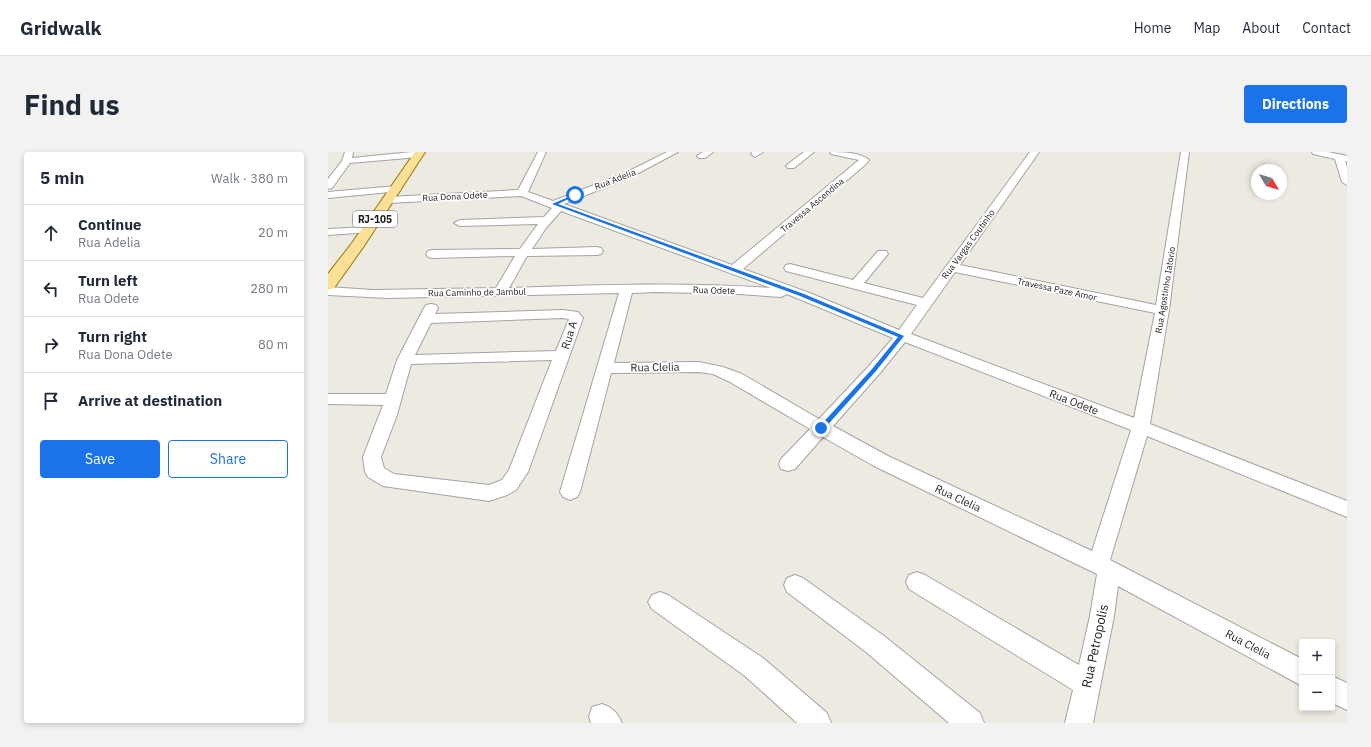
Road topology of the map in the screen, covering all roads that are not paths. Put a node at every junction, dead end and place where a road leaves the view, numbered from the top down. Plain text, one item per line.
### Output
1 (542, 152) edge
2 (674, 152) edge
3 (810, 152) edge
4 (834, 152) edge
5 (1035, 152) edge
6 (1185, 152) edge
7 (1316, 152) edge
8 (419, 153) edge
9 (856, 154) edge
10 (348, 156) edge
11 (1343, 158) edge
12 (791, 166) dead end
13 (1347, 182) edge
14 (328, 186) edge
15 (522, 193) junction
16 (393, 194) junction
17 (328, 196) edge
18 (557, 205) junction
19 (546, 220) junction
20 (460, 223) dead end
21 (367, 230) junction
22 (328, 232) edge
23 (597, 251) dead end
24 (524, 252) junction
25 (432, 254) dead end
26 (882, 254) dead end
27 (347, 260) junction
28 (328, 265) edge
29 (951, 267) junction
30 (790, 268) dead end
31 (734, 270) junction
32 (328, 285) edge
33 (856, 285) junction
34 (627, 288) junction
35 (328, 291) edge
36 (500, 292) junction
37 (802, 295) junction
38 (926, 303) junction
39 (1162, 310) junction
40 (902, 336) junction
41 (562, 356) junction
42 (405, 360) junction
43 (605, 368) junction
44 (328, 399) edge
45 (393, 400) junction
46 (1141, 427) junction
47 (821, 428) junction
48 (788, 464) dead end
49 (570, 492) dead end
50 (1347, 509) edge
51 (1103, 567) junction
52 (917, 582) dead end
53 (795, 585) dead end
54 (660, 602) dead end
55 (1299, 671) edge
56 (1087, 684) junction
57 (1335, 691) edge
58 (1347, 697) edge
59 (817, 723) edge
60 (970, 723) edge
61 (1079, 723) edge

1 - 15 street
2 - 18 street, Rua Adelia
3 - 12 street
4 - 9 street, Travessa Ascendina
5 - 29 street, Rua Vargas Coutinho
6 - 39 street, Rua Agostinho Iatorio
7 - 11 street
8 - 10 street
8 - 16 main road, RJ-105
9 - 31 street, Travessa Ascendina
10 - 14 street
11 - 13 street
15 - 16 street, Rua Dona Odete
15 - 18 street, Rua Odete
16 - 17 street, Rua Dona Odete
16 - 21 main road, RJ-105
18 - 19 street
18 - 31 street, Rua Odete
19 - 20 street
19 - 24 street
21 - 22 street
21 - 27 main road, RJ-105
23 - 24 street
24 - 25 street
24 - 36 street
26 - 33 street
27 - 28 main road
27 - 32 main road, RJ-105
29 - 38 street, Rua Vargas Coutinho
29 - 39 street, Travessa Paze Amor
30 - 33 street
31 - 37 street, Rua Odete
33 - 38 street
34 - 36 street, Rua Caminho de Jambul
34 - 37 street, Rua Odete
34 - 43 street
35 - 36 street, Rua Caminho de Jambul
37 - 40 street, Rua Odete
38 - 40 street, Rua Vargas Coutinho
39 - 46 street, Rua Agostinho Iatorio
40 - 46 street, Rua Odete
40 - 47 street
41 - 42 street
41 - 42 street, Rua A
41 - 45 street, Rua A
42 - 45 street
43 - 47 street, Rua Clelia
43 - 49 street
44 - 45 street
46 - 50 street, Rua Odete
46 - 51 street, Rua Petropolis
47 - 48 street
47 - 51 street, Rua Clelia
51 - 55 street, Rua Clelia
51 - 56 street, Rua Petropolis
52 - 56 street
53 - 60 street
54 - 59 street
56 - 61 street, Rua Petropolis
57 - 58 street

